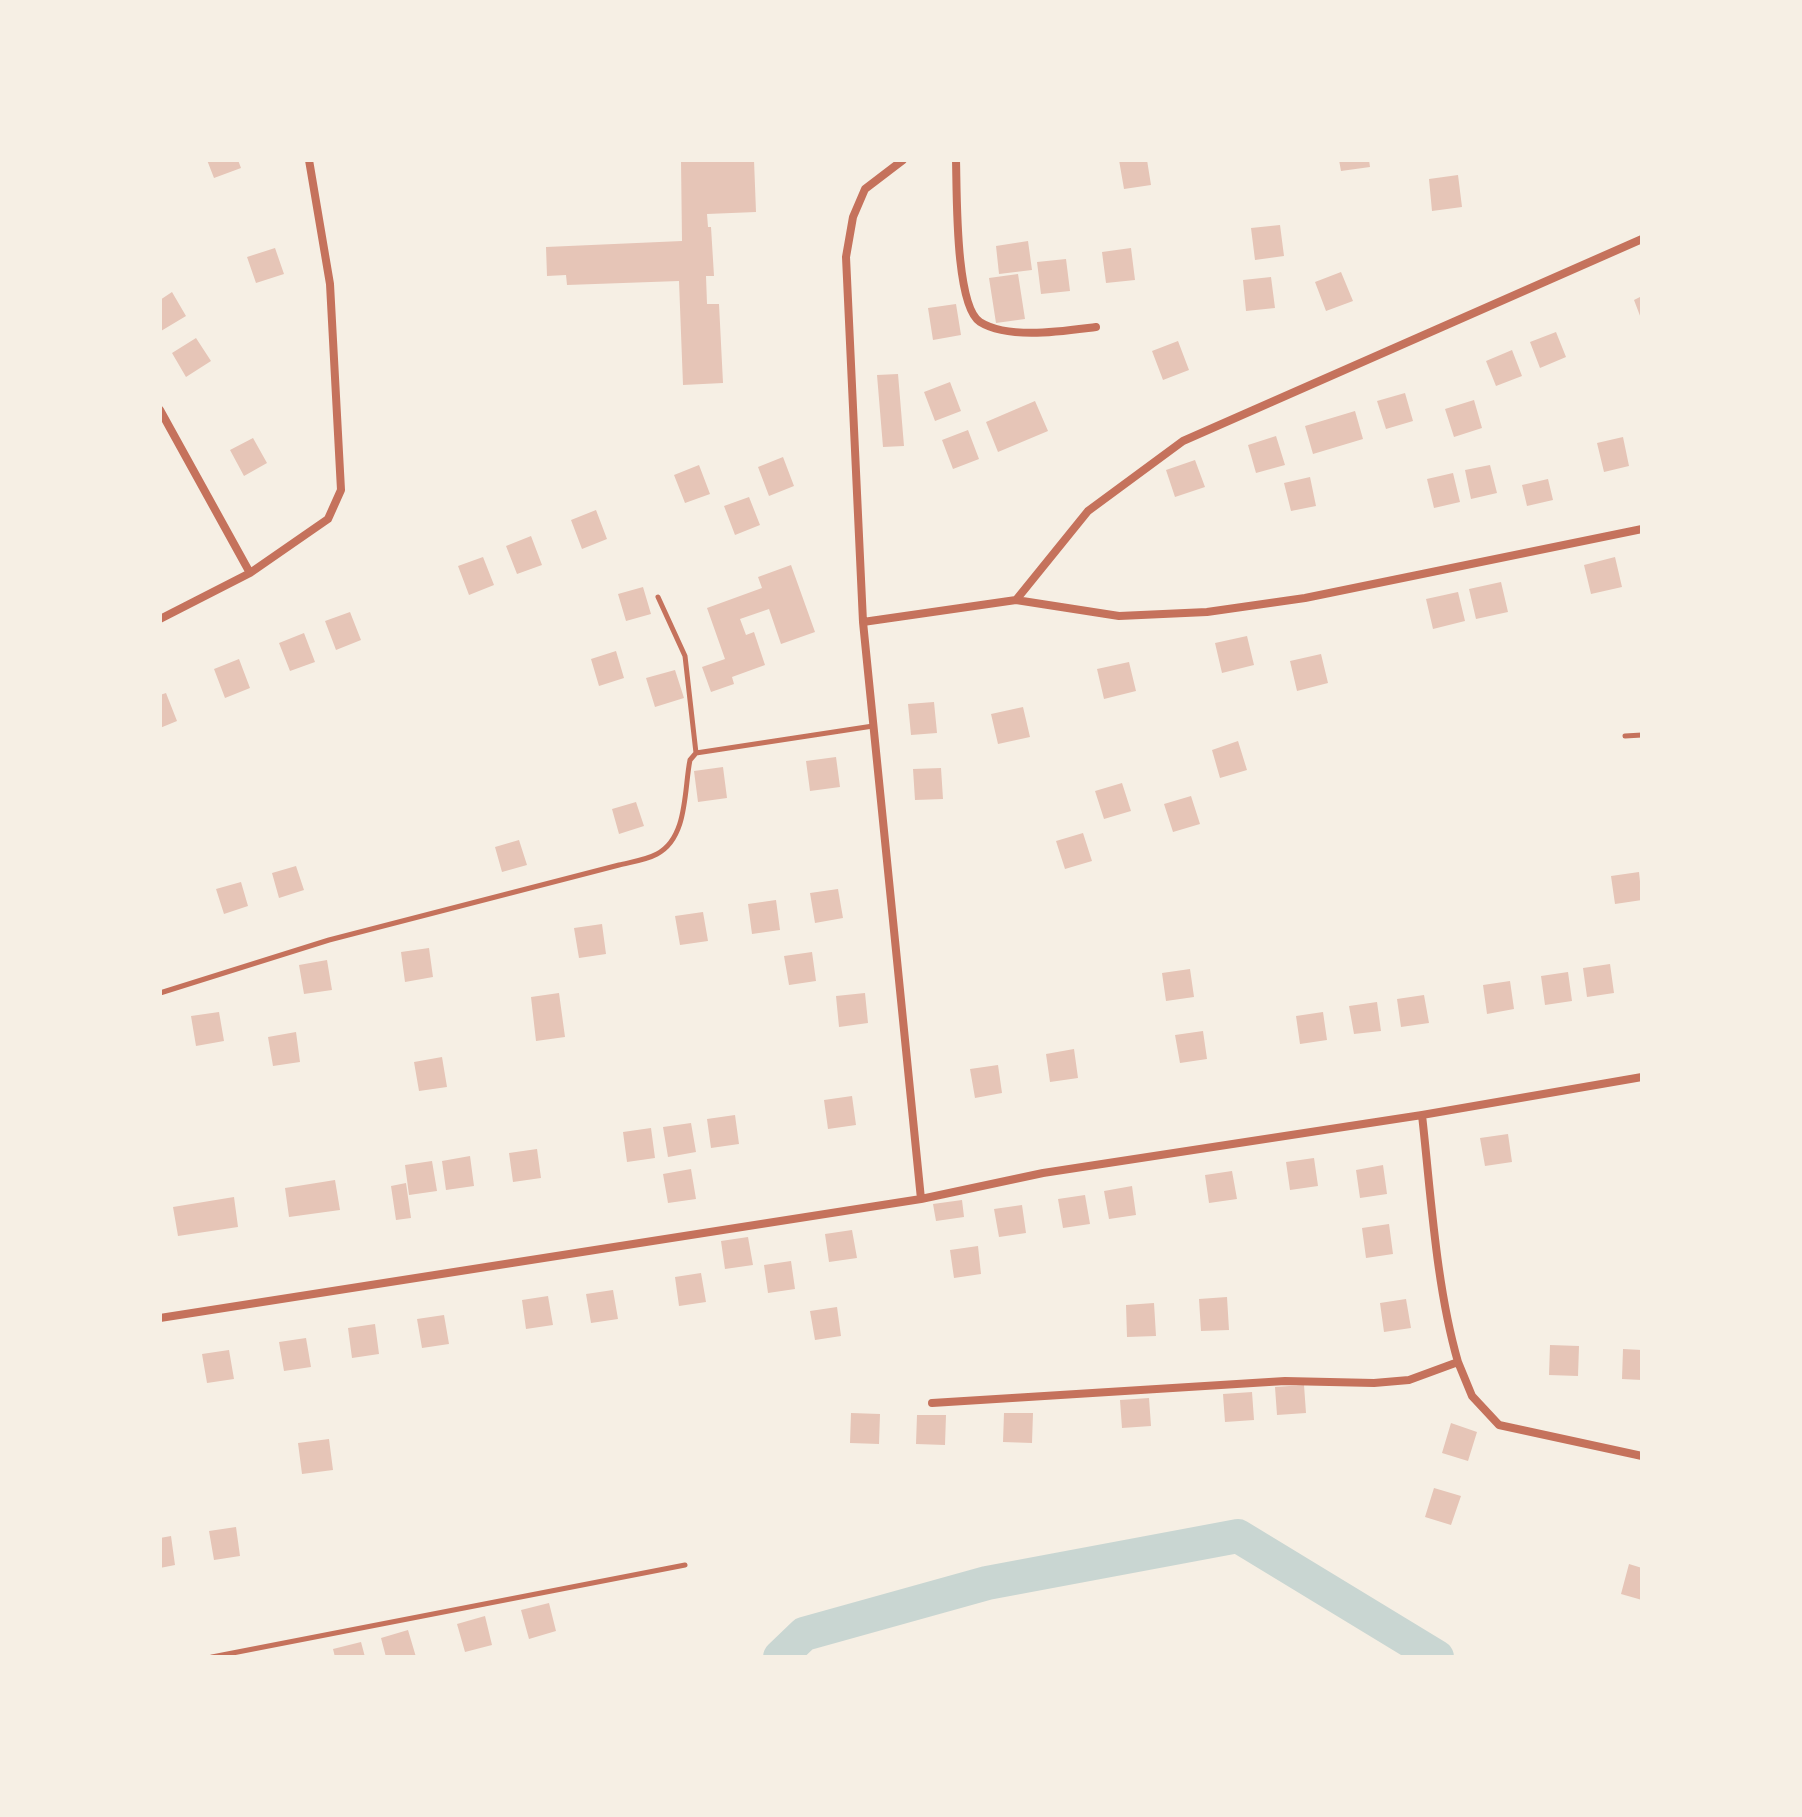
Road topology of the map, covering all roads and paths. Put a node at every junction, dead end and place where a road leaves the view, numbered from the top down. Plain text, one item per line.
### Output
1 (309, 160) edge
2 (903, 160) edge
3 (956, 160) edge
4 (1642, 239) edge
5 (1096, 327) dead end
6 (160, 410) edge
7 (1642, 529) edge
8 (250, 573) junction
9 (658, 597) dead end
10 (1016, 600) junction
11 (160, 619) edge
12 (863, 622) junction
13 (874, 726) junction
14 (1642, 735) edge
15 (1625, 736) dead end
16 (696, 753) junction
17 (160, 993) edge
18 (1642, 1077) edge
19 (1422, 1115) junction
20 (921, 1199) junction
21 (160, 1318) edge
22 (1458, 1362) junction
23 (932, 1403) dead end
24 (1642, 1456) edge
25 (685, 1565) dead end
26 (212, 1657) edge

1 - 8 street
2 - 12 street
3 - 5 street
4 - 10 street
6 - 8 street
7 - 10 street
8 - 11 street
9 - 16 lane
10 - 12 street
12 - 13 street
13 - 16 lane
13 - 20 street
14 - 15 lane
16 - 17 lane
18 - 19 street
19 - 20 street
19 - 22 street
20 - 21 street
22 - 23 street
22 - 24 street
25 - 26 lane

